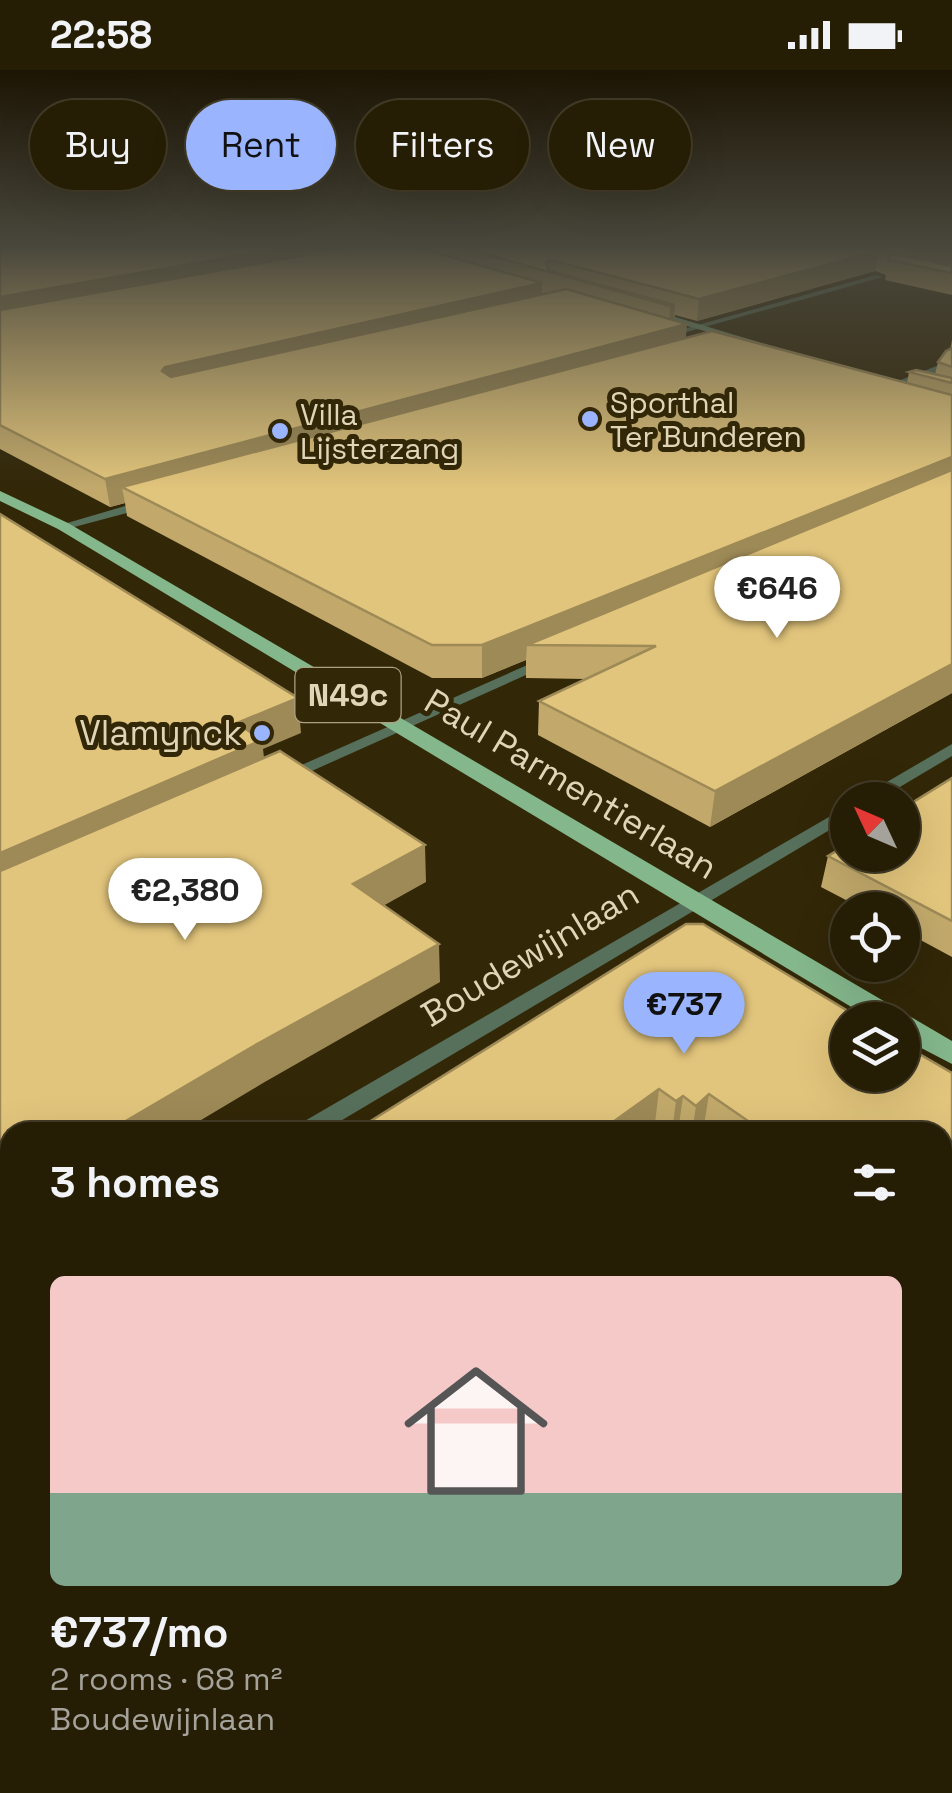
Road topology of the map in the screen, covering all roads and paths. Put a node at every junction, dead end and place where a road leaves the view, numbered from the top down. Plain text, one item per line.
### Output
1 (694, 327) edge
2 (704, 327) edge
3 (652, 330) edge
4 (666, 335) junction
5 (695, 343) edge
6 (787, 352) edge
7 (952, 363) edge
8 (877, 378) edge
9 (896, 383) junction
10 (857, 390) edge
11 (923, 391) edge
12 (871, 394) junction
13 (897, 401) edge
14 (0, 495) edge
15 (164, 498) edge
16 (63, 526) junction
17 (560, 654) edge
18 (400, 724) junction
19 (952, 749) edge
20 (896, 782) edge
21 (252, 791) edge
22 (830, 821) edge
23 (691, 902) junction
24 (863, 1002) edge
25 (920, 1035) edge
26 (952, 1054) edge
27 (321, 1122) edge

1 - 4 street
2 - 6 main road
3 - 4 main road
4 - 5 main road
7 - 9 street
8 - 9 main road
9 - 11 main road
9 - 12 street
10 - 12 main road
12 - 13 main road
14 - 16 main road, Paul Parmentierlaan / N49c
15 - 16 street
16 - 18 main road, Paul Parmentierlaan / N49c
17 - 18 street
18 - 21 street
18 - 23 main road, Paul Parmentierlaan / N49c
19 - 20 street
22 - 23 street, Boudewijnlaan
23 - 24 main road, Paul Parmentierlaan / N49c
23 - 27 street, Boudewijnlaan
25 - 26 main road

